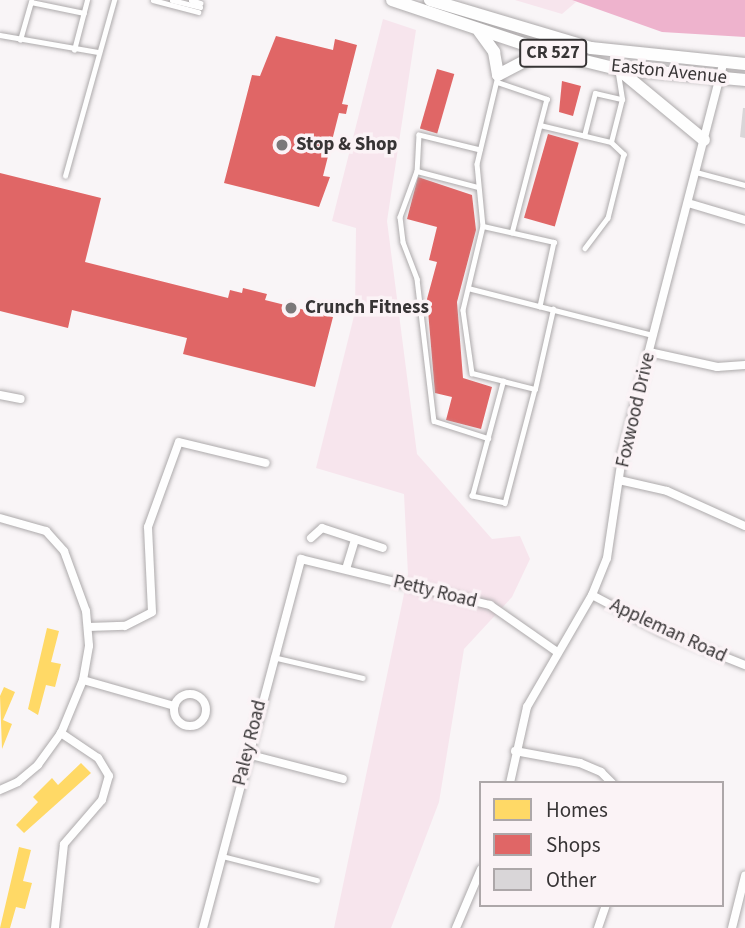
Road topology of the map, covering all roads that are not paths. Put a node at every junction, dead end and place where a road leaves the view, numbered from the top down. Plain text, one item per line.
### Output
1 (87, 0) edge
2 (114, 0) edge
3 (153, 0) edge
4 (172, 0) edge
5 (191, 0) edge
6 (393, 0) edge
7 (430, 0) edge
8 (200, 7) junction
9 (84, 13) junction
10 (479, 31) junction
11 (0, 35) edge
12 (20, 40) junction
13 (74, 50) junction
14 (544, 51) junction
15 (98, 52) junction
16 (723, 63) junction
17 (745, 64) edge
18 (614, 68) junction
19 (497, 78) junction
20 (719, 79) junction
21 (745, 80) edge
22 (622, 99) junction
23 (540, 125) junction
24 (584, 136) junction
25 (704, 139) junction
26 (611, 142) junction
27 (480, 150) junction
28 (417, 171) junction
29 (696, 172) junction
30 (65, 176) dead end
31 (745, 186) edge
32 (478, 187) junction
33 (688, 203) junction
34 (745, 220) edge
35 (483, 226) junction
36 (512, 233) junction
37 (584, 248) dead end
38 (468, 288) junction
39 (540, 306) junction
40 (553, 309) junction
41 (653, 335) junction
42 (649, 352) junction
43 (745, 365) edge
44 (503, 381) junction
45 (535, 389) junction
46 (0, 395) edge
47 (21, 399) dead end
48 (488, 439) junction
49 (266, 463) dead end
50 (619, 480) junction
51 (0, 518) edge
52 (745, 526) edge
53 (311, 538) dead end
54 (355, 539) junction
55 (383, 548) dead end
56 (301, 559) joint
57 (346, 569) junction
58 (593, 595) junction
59 (88, 627) junction
60 (557, 652) junction
61 (272, 657) junction
62 (745, 665) edge
63 (363, 678) dead end
64 (83, 680) junction
65 (174, 706) junction
66 (61, 733) junction
67 (515, 751) junction
68 (247, 754) junction
69 (343, 779) dead end
70 (510, 781) edge
71 (610, 781) edge
72 (0, 790) edge
73 (221, 856) junction
74 (479, 874) edge
75 (745, 876) edge
76 (317, 880) dead end
77 (605, 907) edge
78 (55, 928) edge
79 (203, 928) edge
80 (456, 928) edge
81 (597, 928) edge
82 (732, 928) edge

1 - 9 lane
2 - 15 lane
3 - 8 lane
4 - 8 lane
5 - 8 lane
6 - 10 main road, Easton Avenue / CR 527
7 - 16 main road, Easton Avenue / CR 527
9 - 12 lane
9 - 13 lane
10 - 14 main road, Easton Avenue / CR 527
10 - 19 main road
11 - 12 lane
12 - 13 lane
13 - 15 lane
14 - 18 main road, Easton Avenue / CR 527
14 - 19 main road
15 - 30 lane
16 - 17 main road, Easton Avenue / CR 527
16 - 20 street, Foxwood Drive
18 - 20 main road, Easton Avenue / CR 527
18 - 22 lane
18 - 25 main road
19 - 23 lane
19 - 27 lane
20 - 21 main road, Easton Avenue / CR 527
20 - 25 street, Foxwood Drive
22 - 24 lane
22 - 26 lane
23 - 24 lane
23 - 36 lane
24 - 26 lane
25 - 29 street, Foxwood Drive
26 - 37 lane
27 - 28 lane
27 - 32 lane
28 - 32 lane
28 - 48 lane
29 - 31 lane
29 - 33 street, Foxwood Drive
32 - 35 lane
33 - 34 street
33 - 41 street, Foxwood Drive
35 - 36 lane
35 - 38 lane
36 - 39 lane
38 - 39 lane
38 - 44 lane
39 - 40 lane
40 - 41 lane
40 - 45 lane
41 - 42 street, Foxwood Drive
42 - 43 street
42 - 50 street, Foxwood Drive
44 - 45 lane
44 - 48 lane
45 - 48 lane
46 - 47 street
49 - 59 street
50 - 52 street
50 - 58 street, Foxwood Drive
51 - 59 street
53 - 54 street
54 - 55 street
54 - 57 street
56 - 57 street, Petty Road
56 - 61 street, Paley Road
57 - 60 street, Petty Road
58 - 60 street, Foxwood Drive
58 - 62 street, Appleman Road
59 - 64 street
60 - 67 street, Foxwood Drive
61 - 63 lane
61 - 68 street, Paley Road
64 - 65 street
64 - 66 street
65 - 65 street
66 - 72 street
66 - 78 street
67 - 70 street, Foxwood Drive
67 - 71 street
68 - 69 street
68 - 73 street, Paley Road
73 - 76 lane
73 - 79 street, Paley Road
74 - 80 street
75 - 82 street
77 - 81 street

